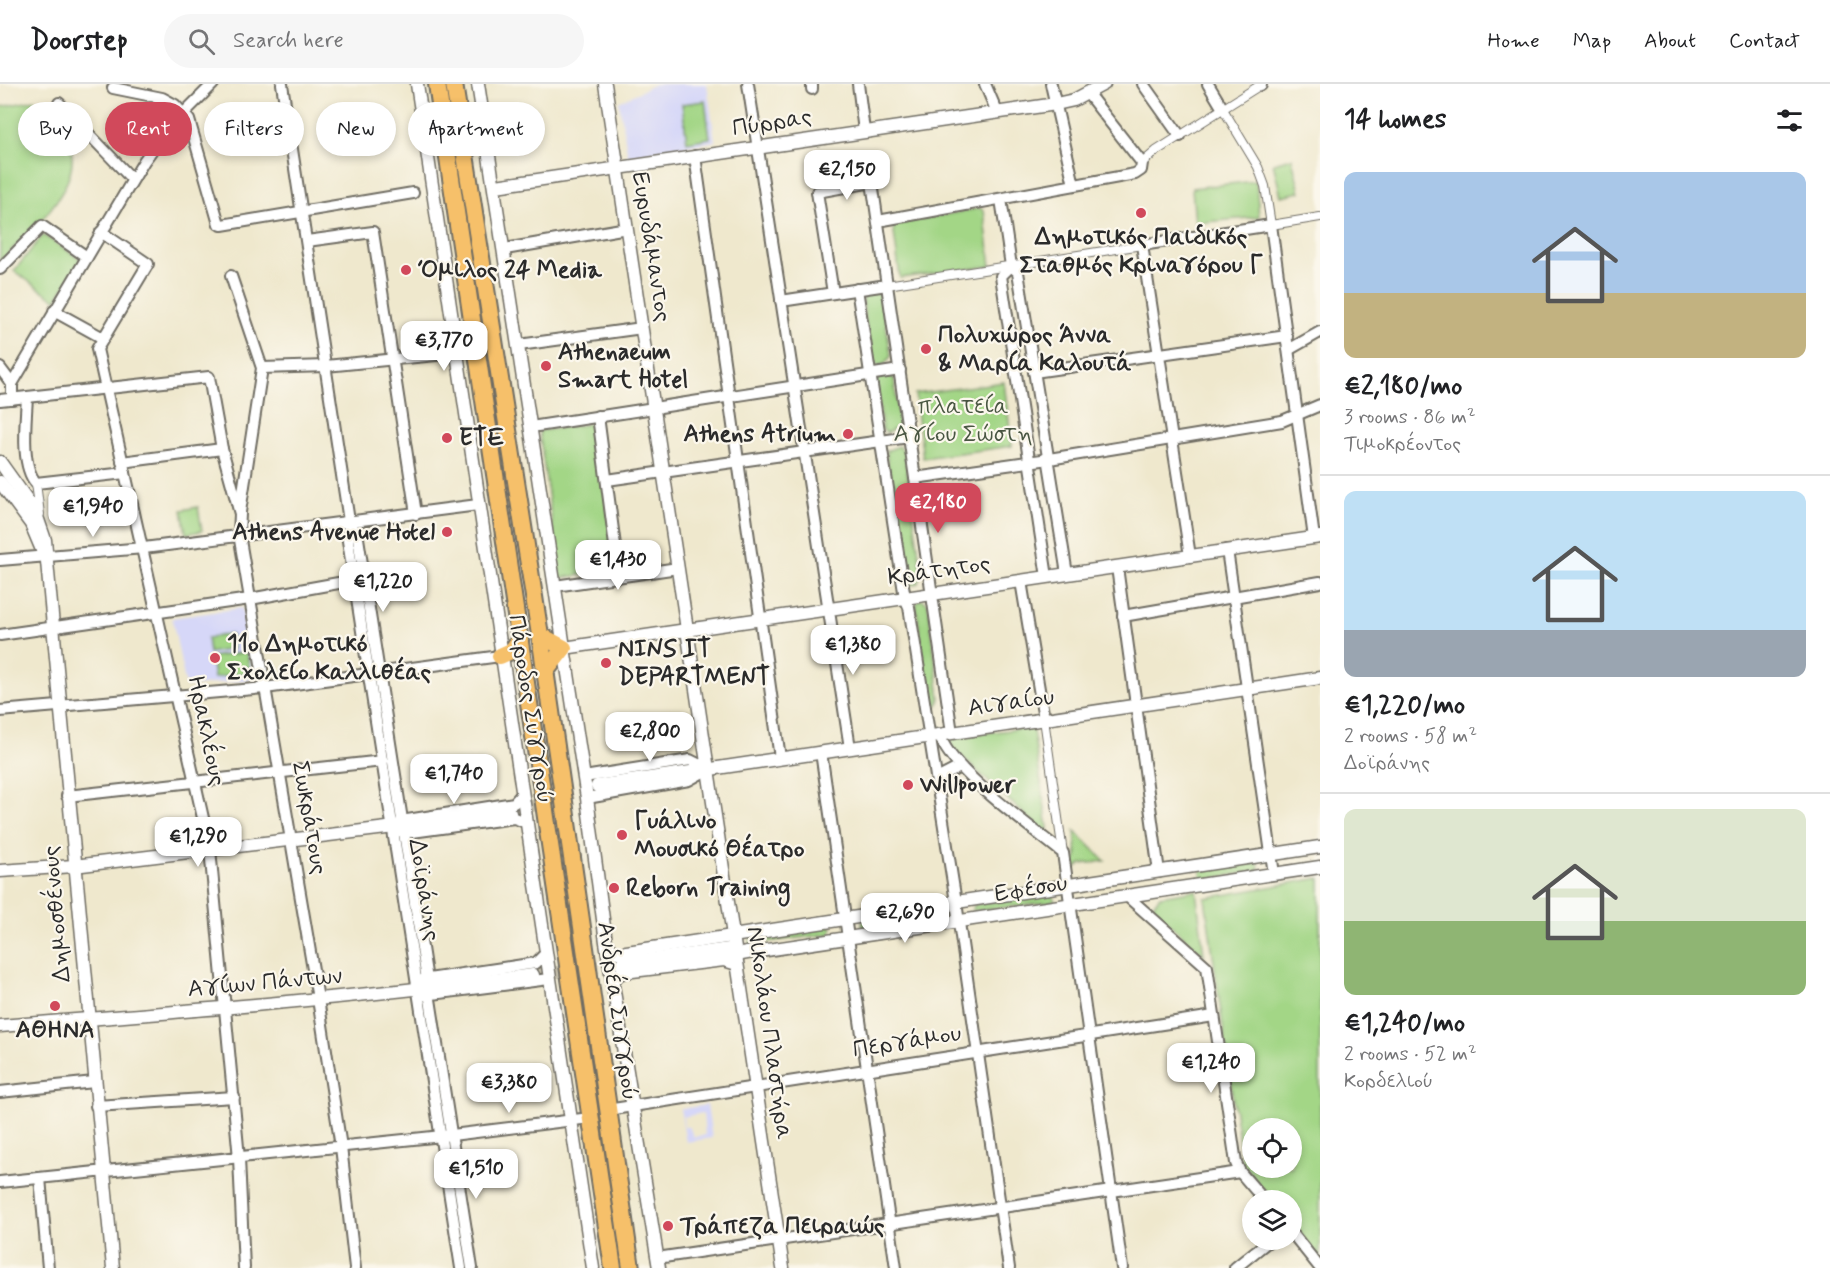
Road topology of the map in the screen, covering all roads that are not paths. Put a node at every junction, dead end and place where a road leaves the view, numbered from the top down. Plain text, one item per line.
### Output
1 (213, 84) edge
2 (282, 84) edge
3 (417, 84) edge
4 (437, 84) edge
5 (454, 84) edge
6 (478, 84) edge
7 (605, 84) edge
8 (748, 84) edge
9 (858, 84) edge
10 (985, 84) edge
11 (1051, 84) edge
12 (1104, 84) edge
13 (1143, 84) edge
14 (1208, 84) edge
15 (1261, 84) edge
16 (113, 88) dead end
17 (1088, 94) junction
18 (168, 102) edge
19 (192, 104) edge
20 (1056, 104) junction
21 (1223, 109) junction
22 (997, 112) junction
23 (192, 130) edge
24 (864, 131) junction
25 (1180, 136) junction
26 (93, 139) edge
27 (758, 146) junction
28 (148, 156) edge
29 (695, 156) junction
30 (1142, 163) junction
31 (618, 168) junction
32 (132, 179) junction
33 (1074, 185) junction
34 (495, 186) junction
35 (413, 193) dead end
36 (1001, 199) junction
37 (302, 210) junction
38 (1320, 217) edge
39 (878, 221) junction
40 (1270, 225) junction
41 (627, 228) junction
42 (101, 232) junction
43 (307, 241) junction
44 (1142, 245) junction
45 (505, 249) junction
46 (87, 257) junction
47 (1011, 266) junction
48 (0, 268) edge
49 (231, 276) dead end
50 (887, 285) junction
51 (857, 290) junction
52 (833, 293) junction
53 (781, 301) junction
54 (54, 311) junction
55 (642, 328) junction
56 (1320, 332) edge
57 (1287, 336) junction
58 (103, 338) junction
59 (519, 345) junction
60 (1290, 349) junction
61 (456, 353) junction
62 (1159, 354) junction
63 (392, 359) junction
64 (326, 366) junction
65 (0, 368) edge
66 (262, 368) junction
67 (900, 370) junction
68 (1034, 372) junction
69 (870, 375) junction
70 (12, 384) junction
71 (794, 386) junction
72 (105, 388) junction
73 (27, 397) junction
74 (729, 397) junction
75 (12, 399) junction
76 (0, 400) edge
77 (1320, 405) edge
78 (654, 410) junction
79 (1298, 414) junction
80 (598, 416) junction
81 (531, 427) junction
82 (909, 437) junction
83 (1172, 440) junction
84 (881, 442) junction
85 (222, 449) junction
86 (804, 453) junction
87 (1049, 459) junction
88 (0, 462) edge
89 (122, 462) junction
90 (1029, 462) junction
91 (738, 463) junction
92 (125, 473) junction
93 (663, 473) junction
94 (915, 478) junction
95 (607, 480) junction
96 (0, 482) edge
97 (36, 483) junction
98 (478, 505) junction
99 (240, 514) junction
100 (416, 514) junction
101 (350, 521) junction
102 (42, 526) junction
103 (239, 534) junction
104 (1317, 537) edge
105 (144, 548) junction
106 (1227, 550) junction
107 (45, 556) junction
108 (1190, 556) junction
109 (0, 560) edge
110 (1117, 567) junction
111 (678, 568) junction
112 (1067, 574) junction
113 (619, 576) junction
114 (1047, 577) junction
115 (355, 580) junction
116 (1021, 580) junction
117 (1320, 582) edge
118 (555, 586) junction
119 (932, 594) junction
120 (1234, 597) junction
121 (905, 598) junction
122 (250, 599) junction
123 (828, 609) junction
124 (159, 612) junction
125 (1123, 616) junction
126 (760, 619) junction
127 (52, 629) junction
128 (687, 630) junction
129 (540, 634) junction
130 (0, 635) edge
131 (520, 640) junction
132 (564, 648) junction
133 (500, 656) junction
134 (523, 663) junction
135 (545, 672) junction
136 (374, 673) junction
137 (1320, 678) edge
138 (265, 688) junction
139 (1246, 689) junction
140 (178, 698) junction
141 (1136, 706) junction
142 (59, 707) junction
143 (0, 711) edge
144 (1044, 719) junction
145 (941, 735) junction
146 (850, 748) junction
147 (821, 752) junction
148 (780, 758) junction
149 (383, 761) junction
150 (960, 767) junction
151 (708, 769) junction
152 (280, 773) junction
153 (584, 777) junction
154 (937, 779) junction
155 (196, 781) junction
156 (597, 786) tunnel mouth
157 (521, 795) junction
158 (67, 796) junction
159 (587, 798) junction
160 (510, 813) tunnel mouth
161 (525, 822) junction
162 (400, 827) junction
163 (291, 840) junction
164 (1320, 847) edge
165 (210, 849) junction
166 (1063, 853) junction
167 (1272, 854) junction
168 (74, 866) junction
169 (1320, 867) edge
170 (0, 871) edge
171 (1159, 872) junction
172 (1274, 874) junction
173 (1067, 885) junction
174 (1127, 896) junction
175 (956, 902) junction
176 (1070, 904) junction
177 (845, 919) junction
178 (959, 921) junction
179 (734, 937) junction
180 (847, 938) junction
181 (606, 942) junction
182 (545, 954) junction
183 (734, 956) junction
184 (621, 963) tunnel mouth
185 (533, 975) tunnel mouth
186 (549, 979) junction
187 (613, 983) junction
188 (423, 988) junction
189 (318, 999) junction
190 (225, 1007) junction
191 (1214, 1016) junction
192 (88, 1021) junction
193 (0, 1026) edge
194 (1087, 1035) junction
195 (978, 1052) junction
196 (867, 1069) junction
197 (94, 1082) junction
198 (755, 1086) junction
199 (0, 1092) edge
200 (234, 1097) junction
201 (633, 1105) junction
202 (96, 1106) junction
203 (607, 1110) junction
204 (590, 1118) junction
205 (569, 1121) junction
206 (447, 1136) junction
207 (341, 1147) junction
208 (239, 1158) junction
209 (103, 1172) junction
210 (1240, 1172) junction
211 (40, 1178) junction
212 (0, 1182) edge
213 (1255, 1190) edge
214 (1110, 1191) junction
215 (1001, 1207) junction
216 (890, 1224) junction
217 (778, 1240) junction
218 (1302, 1246) edge
219 (1257, 1250) edge
220 (658, 1263) edge
221 (48, 1268) edge
222 (113, 1268) edge
223 (244, 1268) edge
224 (355, 1268) edge
225 (461, 1268) edge
226 (472, 1268) edge
227 (593, 1268) edge
228 (613, 1268) edge
229 (631, 1268) edge
230 (783, 1268) edge
231 (896, 1268) edge
232 (1010, 1268) edge
233 (1122, 1268) edge
234 (1234, 1268) edge
235 (1320, 1268) edge

1 - 19 street
2 - 37 street
3 - 61 street, Πάροδος Συγγρού
4 - 131 highway, Ανδρέα Συγγρού
5 - 129 highway, Ανδρέα Συγγρού
6 - 34 street, Πάροδος Συγγρού
7 - 31 street, Ευρυδάμαντος
8 - 27 street
9 - 24 street
10 - 22 street
11 - 20 street
12 - 17 street, Πύρρας
13 - 25 street
14 - 21 street
15 - 21 street
16 - 18 street
17 - 20 street, Πύρρας
17 - 30 street
20 - 22 street, Πύρρας
20 - 33 street
21 - 25 street
21 - 40 street
22 - 24 street, Πύρρας
23 - 37 street
24 - 27 street, Πύρρας
25 - 30 street
26 - 32 street
27 - 29 street, Πύρρας
27 - 53 street
28 - 32 street
29 - 31 street, Πύρρας
29 - 74 street
30 - 33 street
31 - 34 street, Πύρρας
31 - 41 street, Ευρυδάμαντος
32 - 42 street
33 - 36 street
34 - 45 street, Πάροδος Συγγρού
35 - 37 street
36 - 39 street
36 - 47 street
37 - 43 street
38 - 40 street
39 - 50 street
39 - 52 street
40 - 44 street
40 - 57 street
41 - 45 street
41 - 55 street, Ευρυδάμαντος
42 - 46 street
42 - 58 street
43 - 63 street
43 - 64 street
44 - 47 street
44 - 62 street
45 - 59 street, Πάροδος Συγγρού
46 - 48 street
46 - 54 street
47 - 50 street
47 - 68 street
47 - 90 street
49 - 66 street
50 - 51 street
50 - 67 street
51 - 52 street
51 - 69 street
52 - 53 street
53 - 71 street
54 - 58 street
54 - 70 street
55 - 59 street
55 - 78 street, Ευρυδάμαντος
56 - 60 street
57 - 60 street
57 - 62 street
58 - 72 street, Ηρακλέους
59 - 81 street, Πάροδος Συγγρού
60 - 79 street
61 - 63 street
61 - 98 street, Πάροδος Συγγρού
62 - 68 street
62 - 83 street
63 - 64 street
63 - 100 street
64 - 66 street
64 - 101 street
65 - 70 street
66 - 99 street
67 - 69 street
67 - 82 street
68 - 87 street
69 - 71 street
69 - 84 street
70 - 75 street
71 - 74 street
71 - 86 street
72 - 73 street
72 - 85 street, Σωκράτους
72 - 89 street, Ηρακλέους
73 - 75 street
73 - 97 street
74 - 78 street
74 - 91 street
75 - 76 street
77 - 79 street
78 - 80 street
78 - 93 street, Ευρυδάμαντος
79 - 83 street
79 - 104 street
80 - 81 street
80 - 95 street
81 - 118 street, Πάροδος Συγγρού
82 - 84 street
82 - 94 street
83 - 87 street
83 - 108 street
84 - 86 street
84 - 121 street
85 - 89 street
85 - 99 street, Σωκράτους
86 - 91 street
86 - 123 street
87 - 90 street
87 - 112 street
88 - 102 street
89 - 92 street, Ηρακλέους
90 - 94 street
90 - 114 street
91 - 93 street
91 - 126 street
92 - 97 street
92 - 105 street, Ηρακλέους
93 - 95 street
93 - 111 street, Ευρυδάμαντος
94 - 119 street
95 - 113 street
96 - 107 street
97 - 102 street
98 - 100 street
98 - 133 street, Πάροδος Συγγρού
99 - 103 street, Σωκράτους
100 - 101 street
101 - 103 street
101 - 115 street, Δοϊράνης
101 - 136 street, Δοϊράνης
102 - 107 street, Δημοσθένους
103 - 105 street
103 - 122 street, Σωκράτους
104 - 106 street, Κράτητος
105 - 107 street
105 - 124 street, Ηρακλέους
106 - 108 street, Κράτητος
106 - 120 street
107 - 109 street
107 - 127 street, Δημοσθένους
108 - 110 street, Κράτητος
110 - 112 street, Κράτητος
110 - 125 street
111 - 113 street
111 - 128 street, Ευρυδάμαντος
112 - 114 street, Κράτητος
113 - 118 street
114 - 116 street, Κράτητος
115 - 122 street
115 - 136 street, Δοϊράνης
116 - 119 street, Κράτητος
116 - 144 street
117 - 120 street
118 - 132 street, Πάροδος Συγγρού
119 - 121 street, Κράτητος
119 - 145 street
120 - 125 street
120 - 139 street
121 - 123 street, Κράτητος
121 - 145 street
122 - 124 street
122 - 138 street, Σωκράτους
123 - 126 street, Κράτητος
123 - 146 street
124 - 127 street
124 - 140 street, Ηρακλέους
125 - 141 street
126 - 128 street, Κράτητος
126 - 148 street
127 - 130 street
127 - 142 street, Δημοσθένους
128 - 132 street, Κράτητος
128 - 151 street, Νικολάου Πλαστήρα
129 - 132 highway
129 - 135 highway, Ανδρέα Συγγρού
131 - 133 highway
131 - 134 highway, Ανδρέα Συγγρού
132 - 135 highway
132 - 153 street, Πάροδος Συγγρού
133 - 134 highway
133 - 136 street
133 - 157 street, Πάροδος Συγγρού
134 - 204 highway, Ανδρέα Συγγρού
135 - 203 highway, Ανδρέα Συγγρού
136 - 138 street
136 - 149 street, Δοϊράνης
136 - 162 street, Δοϊράνης
137 - 139 street, Αιγαίου
138 - 140 street
138 - 152 street, Σωκράτους
139 - 141 street, Αιγαίου
139 - 167 street
140 - 142 street
140 - 155 street, Ηρακλέους
141 - 144 street, Αιγαίου
141 - 171 street
142 - 143 street
142 - 158 street, Δημοσθένους
144 - 145 street, Αιγαίου
144 - 166 street
145 - 146 street, Αιγαίου
145 - 150 street
145 - 154 street
146 - 147 street, Αιγαίου
147 - 148 street, Αιγαίου
147 - 177 street
148 - 151 street, Αιγαίου
149 - 152 street
149 - 162 street, Δοϊράνης
150 - 154 street
150 - 166 street
151 - 153 street, Αιγαίου
151 - 156 street, Αιγαίου
151 - 159 street, Αιγαίου
151 - 179 street, Νικολάου Πλαστήρα
152 - 155 street
152 - 163 street, Σωκράτους
153 - 159 street, Πάροδος Συγγρού
154 - 175 street
155 - 158 street
155 - 165 street, Ηρακλέους
157 - 161 street, Πάροδος Συγγρού
157 - 162 street
158 - 168 street, Δημοσθένους
159 - 181 street, Πάροδος Συγγρού
160 - 162 street
161 - 162 street
161 - 182 street, Πάροδος Συγγρού
162 - 163 street
162 - 188 street, Δοϊράνης
163 - 165 street
163 - 189 street, Σωκράτους
164 - 167 street, Εφέσου
165 - 168 street
165 - 190 street, Ηρακλέους
166 - 173 street
167 - 171 street, Εφέσου
167 - 172 street
168 - 170 street
168 - 192 street, Δημοσθένους
169 - 172 street, Εφέσου
171 - 173 street, Εφέσου
172 - 174 street, Εφέσου
173 - 175 street, Εφέσου
173 - 176 street
174 - 176 street, Εφέσου
174 - 191 street
175 - 177 street, Εφέσου
175 - 178 street
176 - 178 street, Εφέσου
176 - 194 street
177 - 179 street, Εφέσου
177 - 180 street
178 - 180 street, Εφέσου
178 - 195 street
179 - 181 street, Εφέσου
179 - 183 street
180 - 183 street, Εφέσου
180 - 196 street
181 - 187 street, Πάροδος Συγγρού
182 - 186 street, Πάροδος Συγγρού
182 - 188 street, Αγίων Πάντων
183 - 184 street
183 - 187 street
183 - 198 street, Νικολάου Πλαστήρα
185 - 188 street, Αγίων Πάντων
186 - 188 street, Αγίων Πάντων
186 - 205 street, Πάροδος Συγγρού
187 - 201 street, Πάροδος Συγγρού
188 - 189 street, Αγίων Πάντων
188 - 206 street, Δοϊράνης
189 - 190 street, Αγίων Πάντων
189 - 207 street, Σωκράτους
190 - 192 street, Αγίων Πάντων
190 - 200 street, Ηρακλέους
191 - 194 street, Περγάμου
191 - 210 street
192 - 193 street, Αγίων Πάντων
192 - 197 street, Δημοσθένους
194 - 195 street, Περγάμου
194 - 214 street
195 - 196 street, Περγάμου
195 - 215 street
196 - 198 street, Περγάμου
196 - 216 street
197 - 199 street
197 - 202 street, Δημοσθένους
198 - 201 street, Περγάμου
198 - 217 street, Νικολάου Πλαστήρα
200 - 202 street
200 - 208 street, Ηρακλέους
201 - 203 street, Περγάμου
201 - 220 street, Πάροδος Συγγρού
202 - 209 street, Δημοσθένους
203 - 229 highway, Ανδρέα Συγγρού
204 - 205 street
204 - 228 highway, Ανδρέα Συγγρού
205 - 206 street
205 - 227 street, Πάροδος Συγγρού
206 - 207 street
206 - 225 street, Δοϊράνης
206 - 226 street, Δοϊράνης
207 - 208 street
207 - 224 street, Σωκράτους
208 - 209 street
208 - 223 street, Ηρακλέους
209 - 211 street
209 - 222 street, Δημοσθένους
210 - 213 street
210 - 214 street
211 - 212 street
211 - 221 street
214 - 215 street
214 - 233 street
215 - 216 street
215 - 232 street
216 - 217 street
216 - 231 street
217 - 220 street
217 - 230 street, Νικολάου Πλαστήρα
218 - 235 street
219 - 234 street

